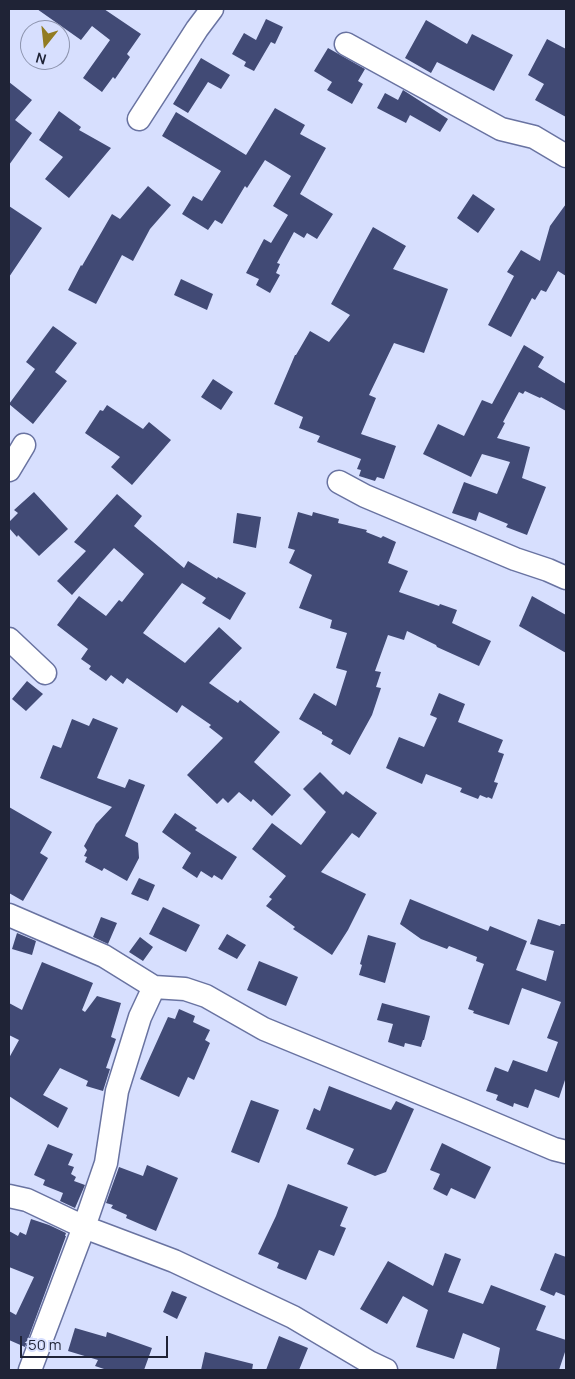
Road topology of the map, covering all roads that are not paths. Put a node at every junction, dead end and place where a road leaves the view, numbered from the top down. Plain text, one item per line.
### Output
1 (212, 9) edge
2 (346, 44) dead end
3 (139, 119) dead end
4 (566, 156) edge
5 (24, 445) dead end
6 (9, 470) edge
7 (339, 482) dead end
8 (566, 578) edge
9 (9, 639) edge
10 (45, 673) dead end
11 (9, 915) edge
12 (154, 987) junction
13 (566, 1152) edge
14 (9, 1196) edge
15 (84, 1226) junction
16 (30, 1370) edge
17 (386, 1370) edge

1 - 3 street
2 - 4 street
5 - 6 street
7 - 8 street
9 - 10 street
11 - 12 street
12 - 13 street
12 - 15 street
14 - 15 street
15 - 16 street
15 - 17 street

